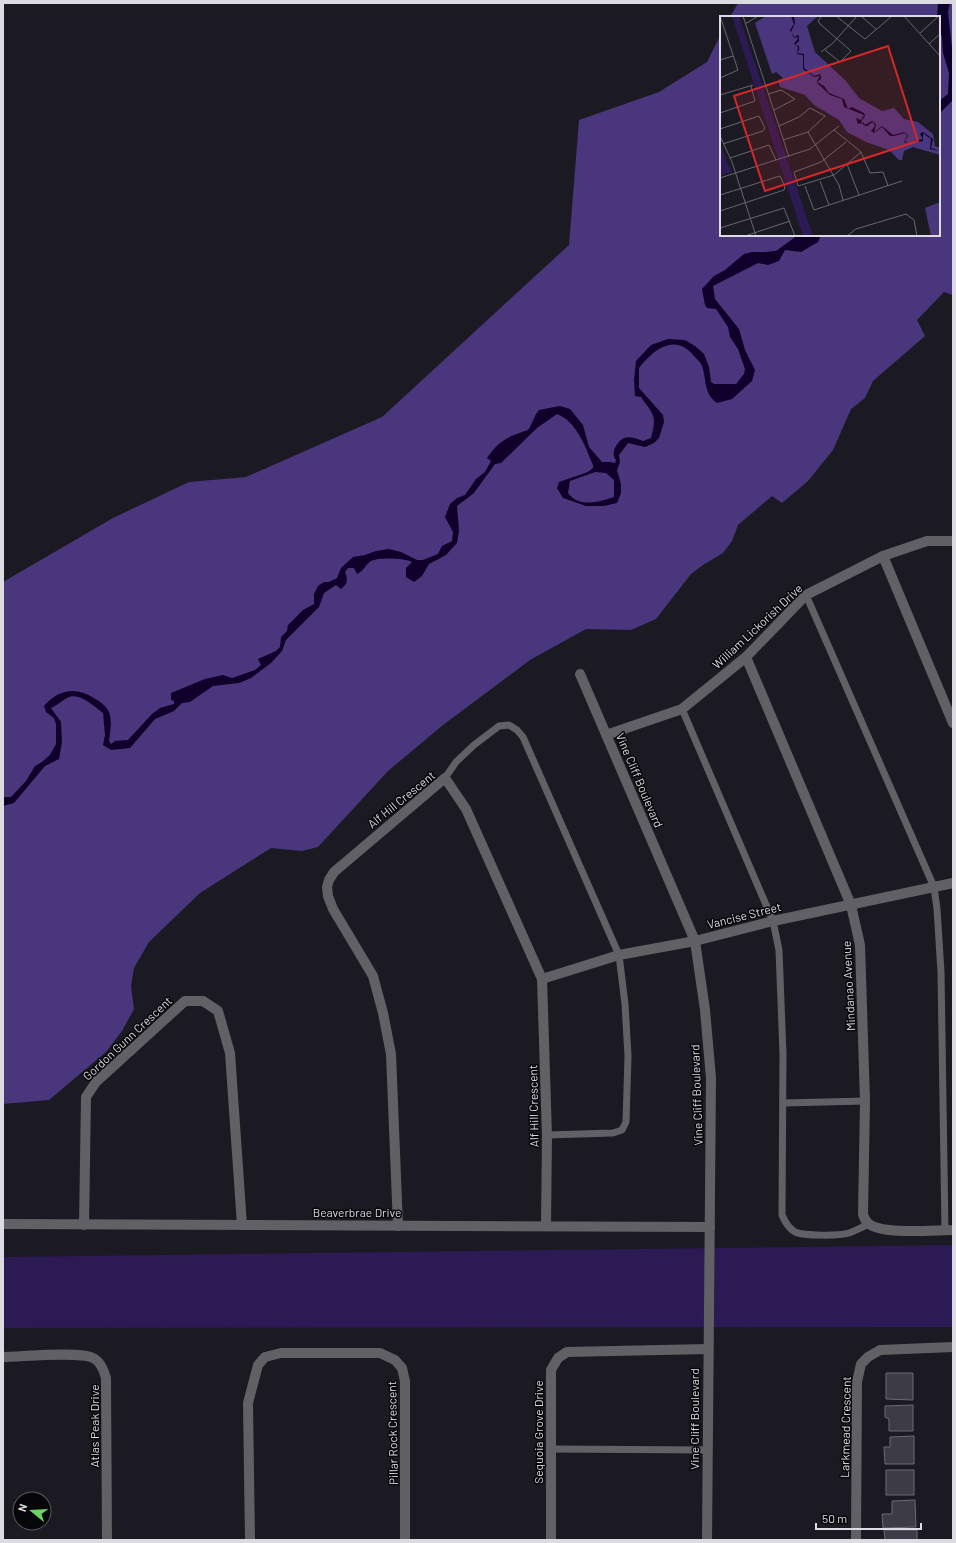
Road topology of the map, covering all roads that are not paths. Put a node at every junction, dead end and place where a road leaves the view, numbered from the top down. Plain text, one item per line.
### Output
1 (953, 541) edge
2 (883, 556) junction
3 (806, 595) junction
4 (746, 657) junction
5 (580, 674) dead end
6 (682, 709) junction
7 (953, 721) edge
8 (606, 735) junction
9 (445, 778) junction
10 (953, 883) edge
11 (934, 887) junction
12 (851, 905) junction
13 (772, 921) junction
14 (695, 941) junction
15 (619, 955) junction
16 (542, 979) junction
17 (866, 1101) junction
18 (783, 1103) junction
19 (547, 1135) junction
20 (3, 1224) edge
21 (869, 1224) junction
22 (84, 1225) junction
23 (242, 1225) junction
24 (398, 1226) junction
25 (546, 1226) junction
26 (710, 1227) junction
27 (949, 1230) edge
28 (953, 1347) edge
29 (708, 1349) junction
30 (3, 1357) edge
31 (550, 1449) junction
32 (707, 1450) junction
33 (108, 1540) edge
34 (250, 1540) edge
35 (405, 1540) edge
36 (551, 1540) edge
37 (707, 1540) edge
38 (856, 1540) edge

1 - 2 street, William Lickorish Drive
2 - 3 street, William Lickorish Drive
2 - 7 street
3 - 4 street, William Lickorish Drive
3 - 11 lane
4 - 6 street, William Lickorish Drive
4 - 12 street, Mindanao Avenue
5 - 8 street, Vine Cliff Boulevard
6 - 8 street, William Lickorish Drive
6 - 13 lane
8 - 14 street, Vine Cliff Boulevard
9 - 15 lane
9 - 16 street, Alf Hill Crescent
9 - 24 street, Alf Hill Crescent
10 - 11 street, Vancise Street
11 - 12 street, Vancise Street
11 - 27 lane
12 - 13 street, Vancise Street
12 - 17 street, Mindanao Avenue
13 - 14 street, Vancise Street
13 - 18 lane
14 - 15 street, Vancise Street
14 - 26 street, Vine Cliff Boulevard
15 - 16 street, Vancise Street
15 - 19 lane
16 - 19 street, Alf Hill Crescent
17 - 18 lane
17 - 21 street, Mindanao Avenue
18 - 21 lane
19 - 25 street, Alf Hill Crescent
20 - 22 street, Beaverbrae Drive
21 - 27 street
22 - 23 street, Beaverbrae Drive
22 - 23 street, Gordon Gunn Crescent
23 - 24 street, Beaverbrae Drive
24 - 25 street, Beaverbrae Drive
25 - 26 street, Beaverbrae Drive
26 - 29 street, Vine Cliff Boulevard
28 - 38 street, Larkmead Crescent
29 - 31 street, Sequoia Grove Drive
29 - 32 street, Vine Cliff Boulevard
30 - 33 street, Atlas Peak Drive
31 - 32 lane
31 - 36 street, Sequoia Grove Drive
32 - 37 street, Vine Cliff Boulevard
34 - 35 street, Pillar Rock Crescent

